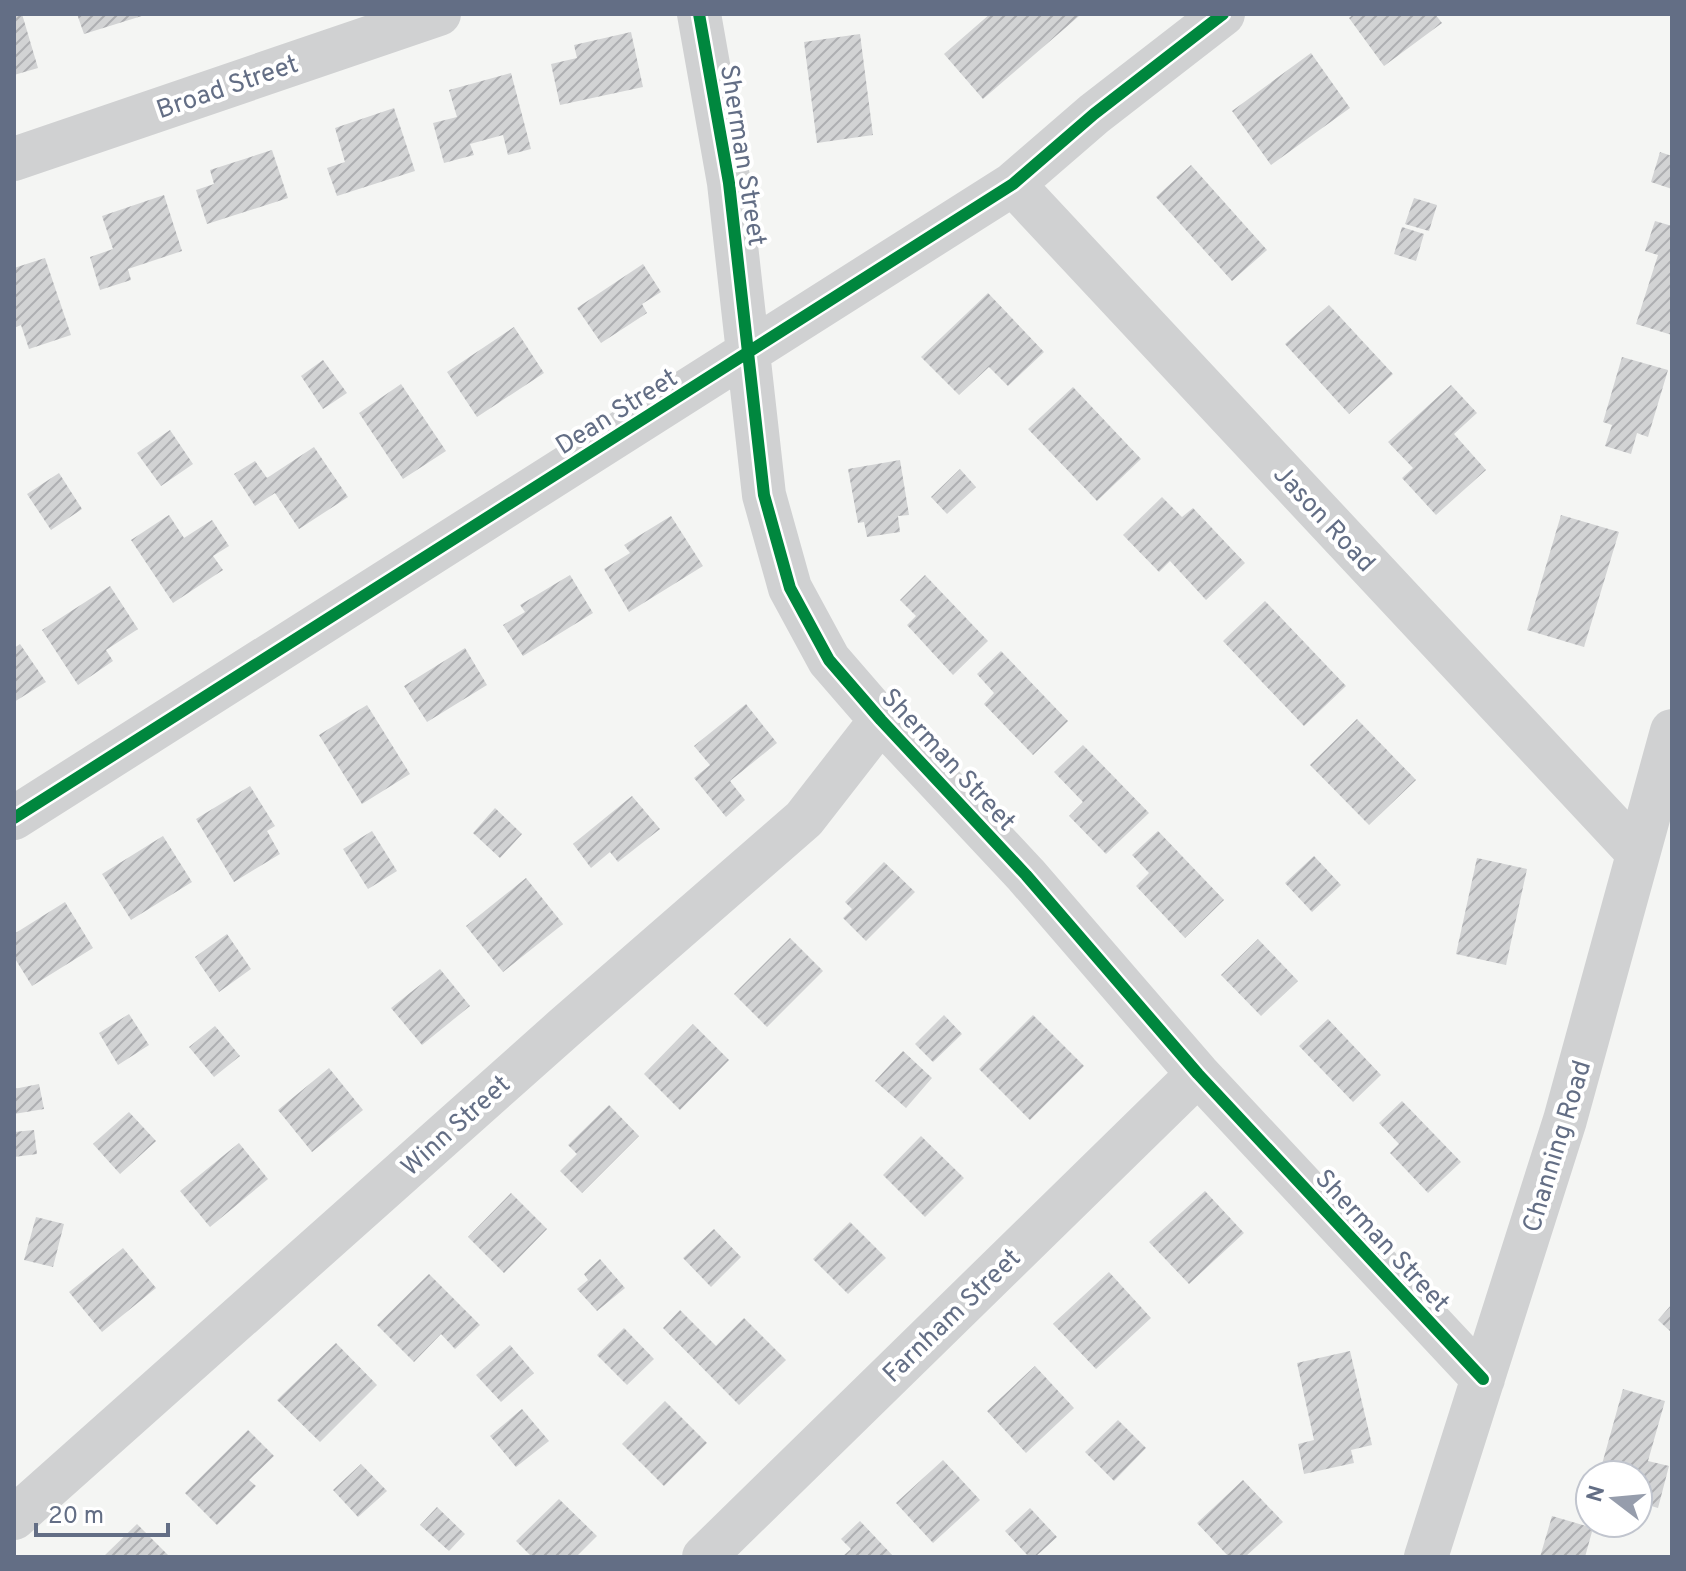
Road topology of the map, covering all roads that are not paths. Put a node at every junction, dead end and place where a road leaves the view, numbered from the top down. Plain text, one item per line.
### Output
1 (439, 14) edge
2 (699, 14) edge
3 (1223, 14) edge
4 (14, 159) edge
5 (1013, 184) junction
6 (748, 354) junction
7 (881, 720) junction
8 (1672, 731) edge
9 (14, 818) edge
10 (1637, 852) junction
11 (1198, 1074) junction
12 (1483, 1379) junction
13 (14, 1518) edge
14 (1430, 1543) edge
15 (704, 1557) edge
16 (1396, 1557) edge

1 - 4 street, Broad Street
2 - 6 street, Sherman Street
3 - 5 street, Dean Street
5 - 6 street, Dean Street
5 - 10 street, Jason Road
6 - 7 street, Sherman Street
6 - 9 street, Dean Street
7 - 11 street, Sherman Street
7 - 13 street, Winn Street
8 - 10 street, Channing Road
10 - 12 street, Channing Road
11 - 12 street, Sherman Street
11 - 15 street, Farnham Street
12 - 14 street, Channing Road
14 - 16 street

